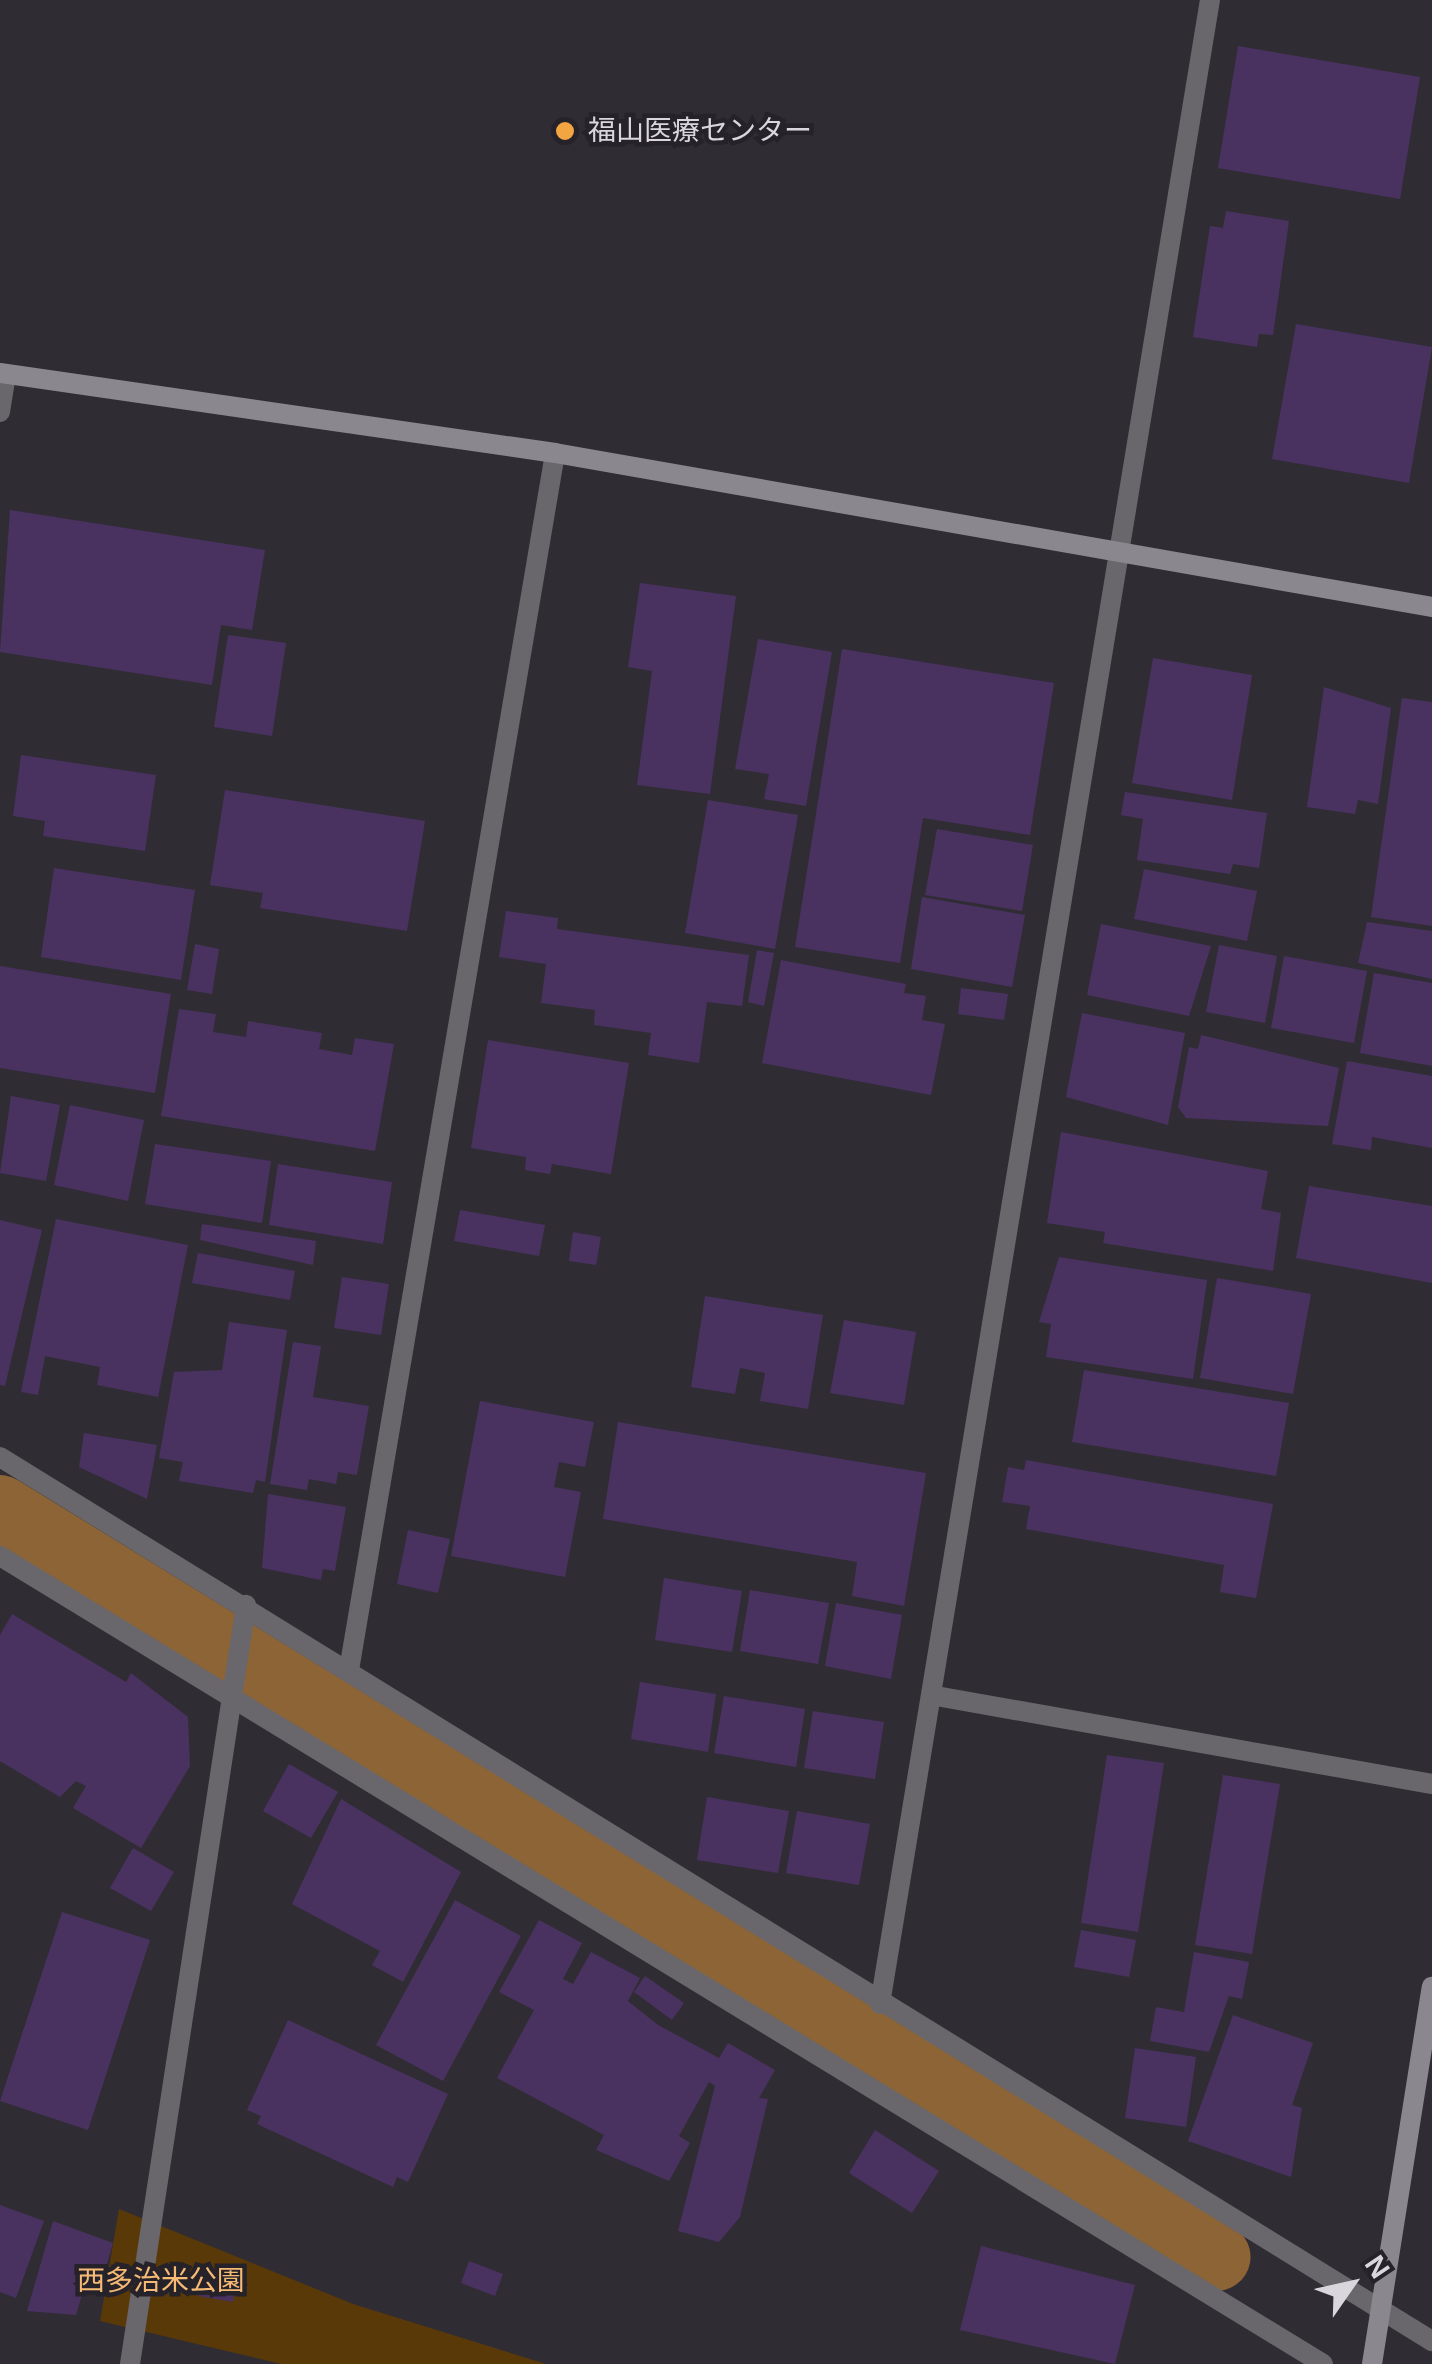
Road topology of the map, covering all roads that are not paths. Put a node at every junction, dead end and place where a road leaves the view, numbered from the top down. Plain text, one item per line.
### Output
1 (1210, 0) edge
2 (3, 374) edge
3 (0, 412) edge
4 (554, 453) junction
5 (1118, 557) junction
6 (1432, 608) edge
7 (0, 1457) edge
8 (0, 1556) edge
9 (246, 1605) junction
10 (349, 1670) junction
11 (238, 1685) junction
12 (936, 1696) junction
13 (1432, 1784) edge
14 (1432, 1987) edge
15 (880, 2004) junction
16 (1382, 2310) junction
17 (1432, 2341) edge
18 (130, 2364) edge
19 (1323, 2364) edge
20 (1372, 2364) edge

1 - 5 street
2 - 3 street
2 - 4 street
4 - 5 street
4 - 10 street
5 - 6 street
5 - 12 street
7 - 9 street
8 - 11 street
9 - 10 street
9 - 11 street
10 - 15 street
11 - 18 street
11 - 19 street
12 - 13 street
12 - 15 street
14 - 16 street
15 - 16 street
16 - 17 street
16 - 20 street

